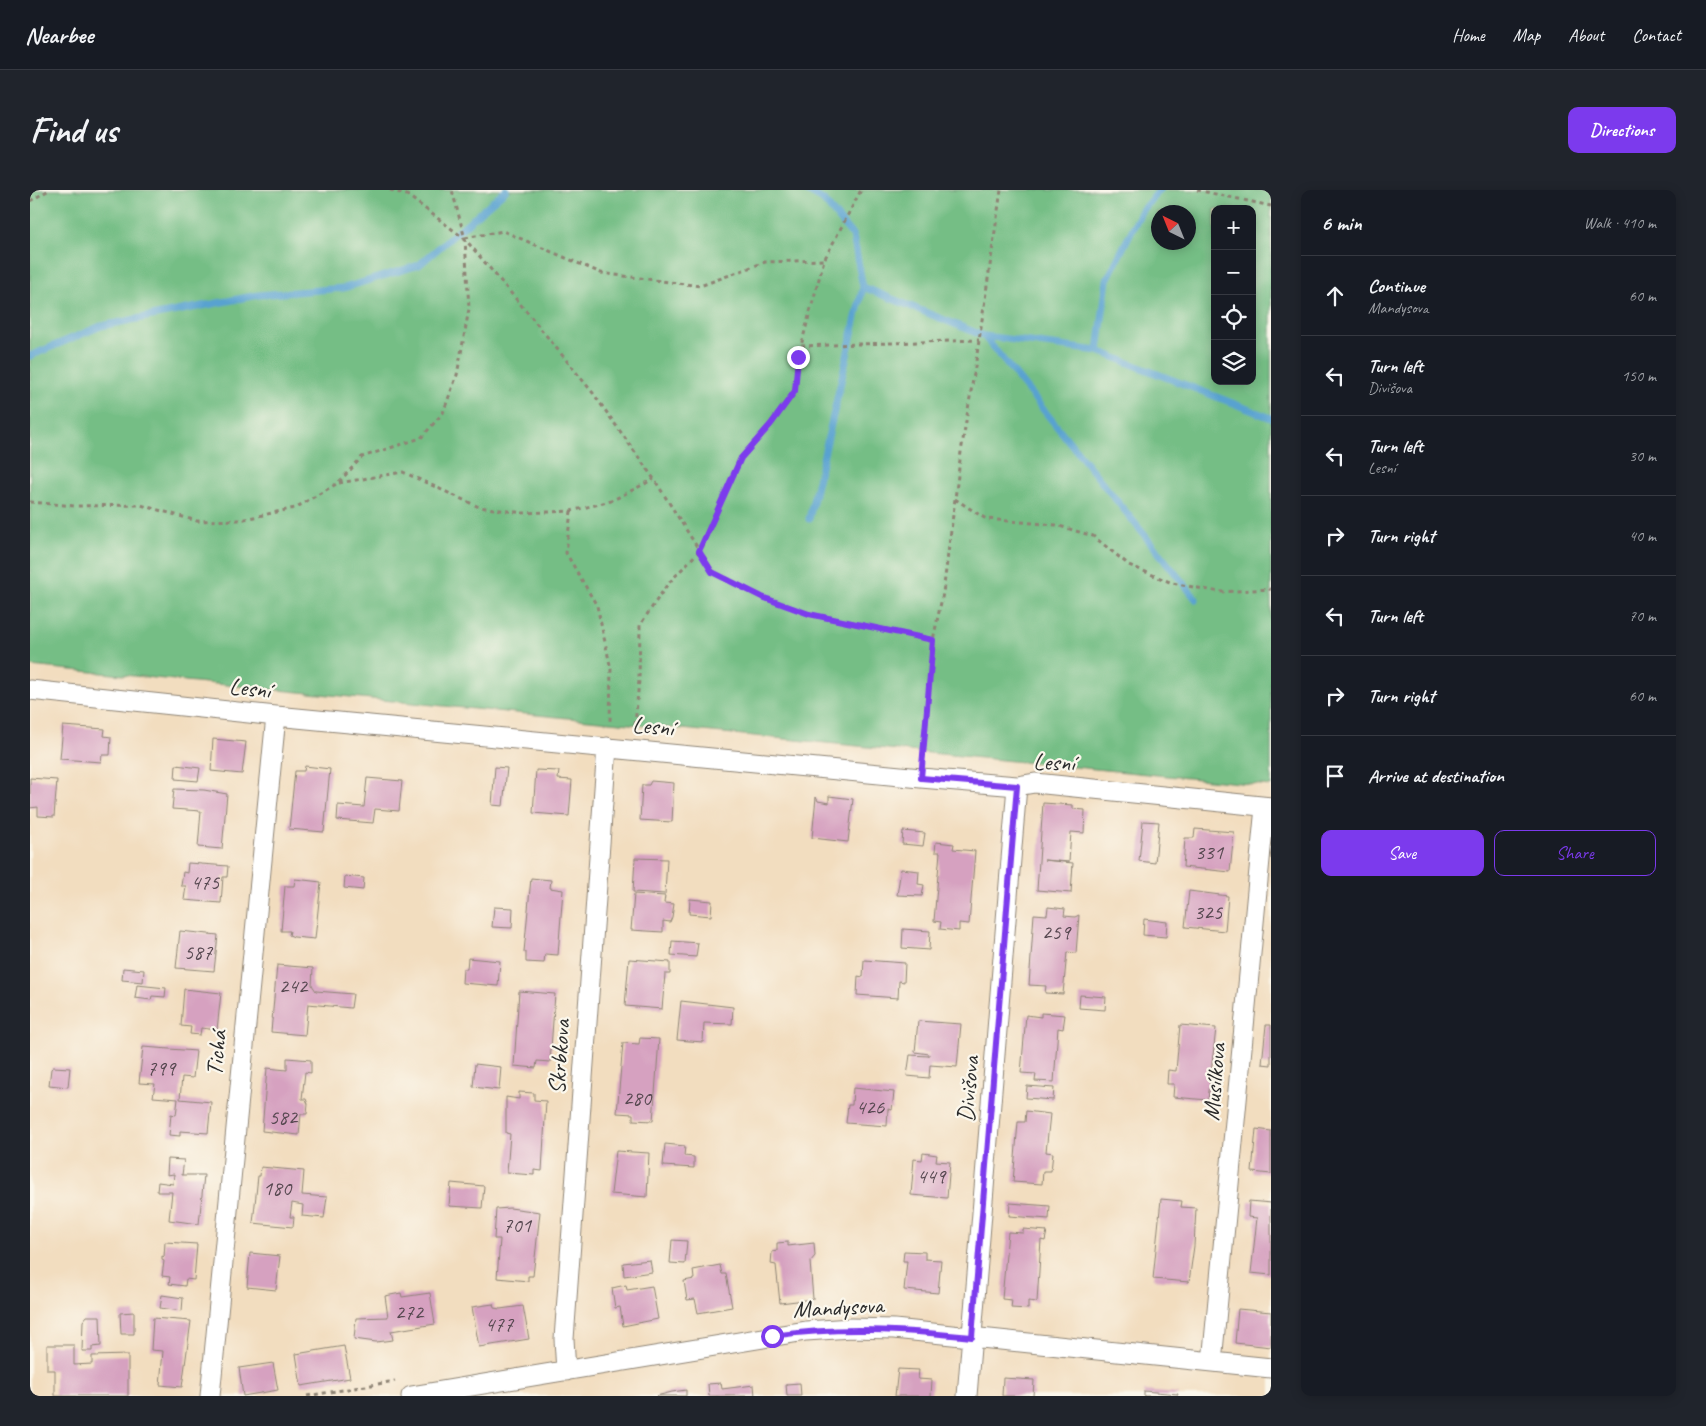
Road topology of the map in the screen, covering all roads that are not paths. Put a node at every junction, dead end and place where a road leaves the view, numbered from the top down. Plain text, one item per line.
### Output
1 (30, 690) edge
2 (276, 716) junction
3 (607, 747) junction
4 (1017, 786) junction
5 (1268, 807) edge
6 (972, 1337) junction
7 (1212, 1362) junction
8 (1271, 1368) edge
9 (566, 1371) junction
10 (210, 1396) edge
11 (415, 1396) edge
12 (967, 1396) edge

1 - 2 street, Lesní
2 - 3 street, Lesní
2 - 10 street, Tichá
3 - 4 street, Lesní
3 - 9 street, Skrbkova
4 - 5 street, Lesní
4 - 6 street, Divišova
5 - 7 street, Musílkova
6 - 7 street, Mandysova
6 - 9 street, Mandysova
6 - 12 street, Divišova
7 - 8 street, Mandysova
9 - 11 street, Mandysova

